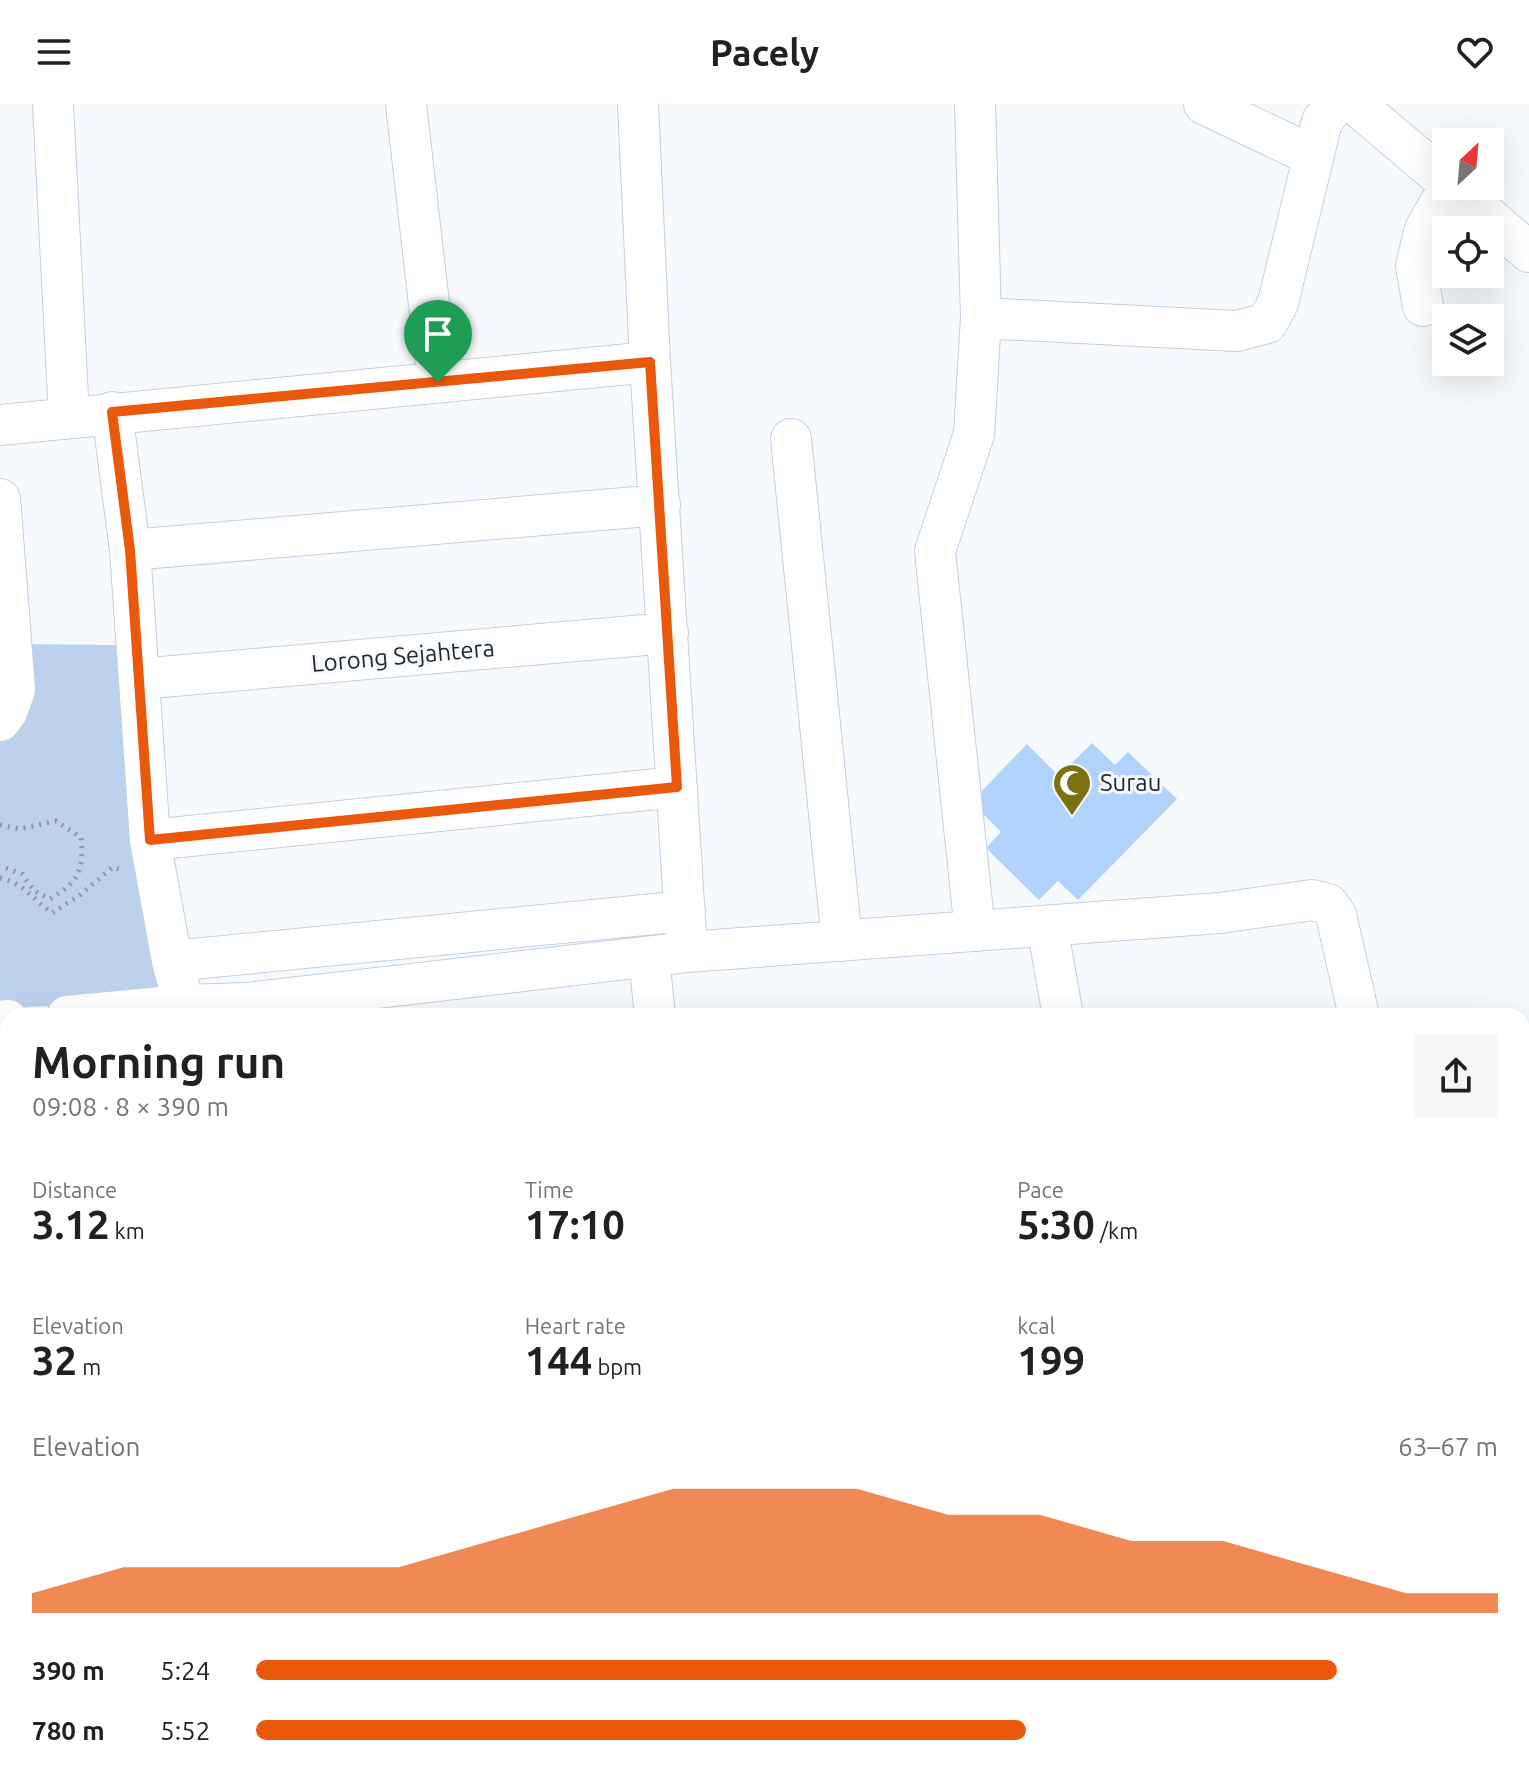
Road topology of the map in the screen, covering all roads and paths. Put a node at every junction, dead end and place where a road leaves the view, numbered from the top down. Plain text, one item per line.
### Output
1 (53, 104) edge
2 (406, 104) edge
3 (638, 104) edge
4 (975, 104) edge
5 (1204, 104) edge
6 (1336, 104) edge
7 (1355, 104) edge
8 (1313, 156) junction
9 (1432, 169) edge
10 (1443, 200) edge
11 (1468, 200) edge
12 (1529, 252) edge
13 (1423, 306) dead end
14 (981, 318) junction
15 (650, 362) junction
16 (438, 382) junction
17 (112, 412) junction
18 (69, 418) junction
19 (0, 425) edge
20 (791, 439) dead end
21 (0, 499) edge
22 (660, 505) junction
23 (130, 550) junction
24 (3, 584) edge
25 (668, 633) junction
26 (139, 679) junction
27 (0, 721) edge
28 (677, 787) junction
29 (0, 825) edge
30 (150, 840) junction
31 (0, 866) edge
32 (0, 878) edge
33 (158, 880) junction
34 (685, 911) junction
35 (1047, 926) junction
36 (975, 931) junction
37 (842, 941) junction
38 (668, 954) junction
39 (172, 961) junction
40 (184, 1005) junction
41 (152, 1008) edge
42 (222, 1008) edge
43 (263, 1008) edge
44 (657, 1008) edge
45 (1062, 1008) edge
46 (1357, 1008) edge

1 - 18 street
2 - 16 street
3 - 15 street
4 - 14 street
5 - 8 street
6 - 8 street
7 - 9 street
8 - 14 street
10 - 13 street
11 - 12 street
14 - 36 street
15 - 16 street
15 - 22 street
16 - 17 street
17 - 18 street
17 - 23 street
18 - 19 street
20 - 37 street
21 - 24 street
22 - 23 street
22 - 25 street
23 - 26 street
24 - 27 street
25 - 26 street, Lorong Sejahtera
25 - 28 street
26 - 30 street
28 - 30 street
28 - 34 street
29 - 31 path
30 - 33 street
32 - 33 path
33 - 39 street
34 - 38 street
34 - 39 street
35 - 36 street
35 - 45 street
35 - 46 street
36 - 37 street
37 - 38 street
38 - 43 street
38 - 44 street
39 - 40 street
40 - 41 street
40 - 42 street

